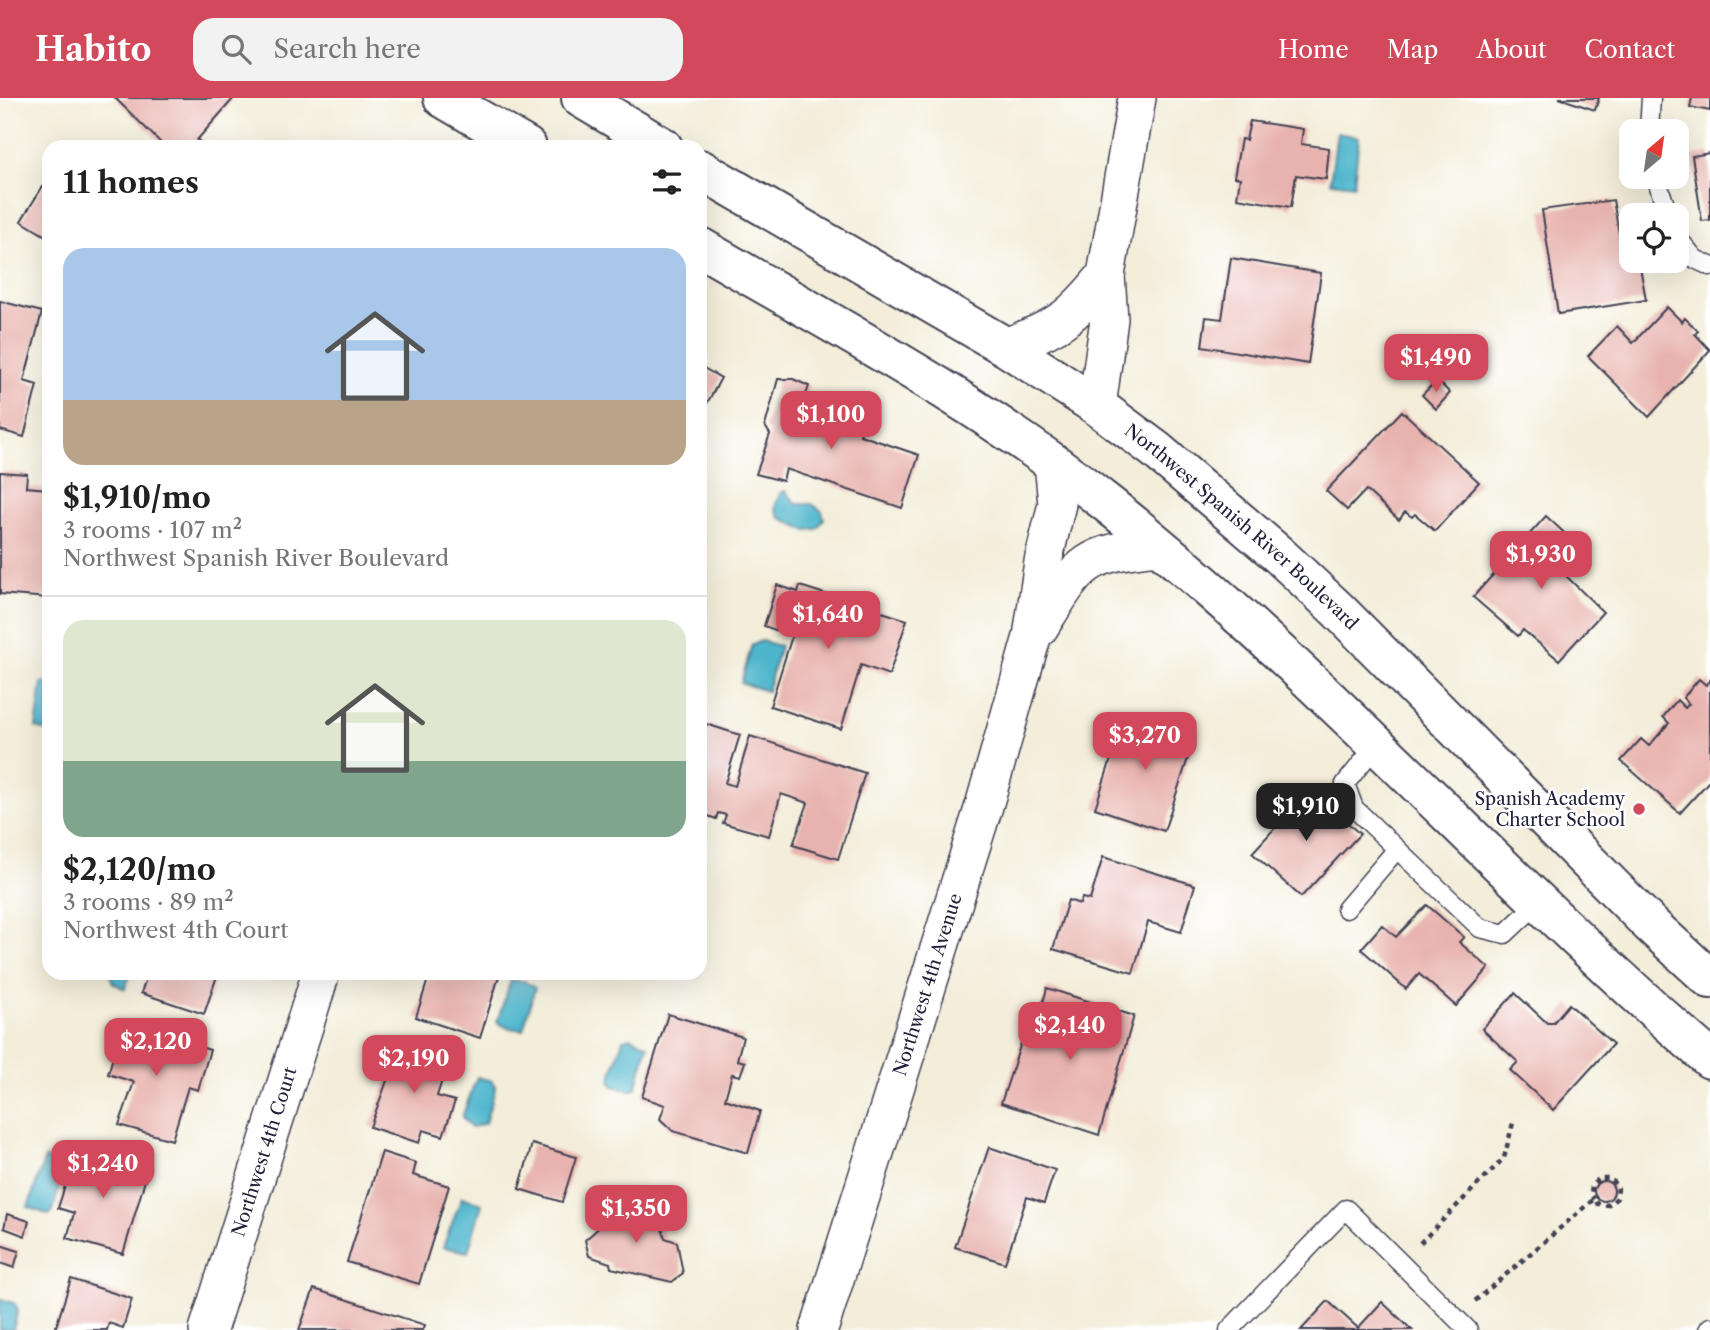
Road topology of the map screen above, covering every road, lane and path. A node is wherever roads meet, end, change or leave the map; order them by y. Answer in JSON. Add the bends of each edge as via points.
{"nodes":[{"id":1,"x":443,"y":98,"type":"edge"},
{"id":2,"x":581,"y":98,"type":"edge"},
{"id":3,"x":1138,"y":98,"type":"edge"},
{"id":4,"x":1651,"y":98,"type":"edge"},
{"id":5,"x":1650,"y":119,"type":"edge"},
{"id":6,"x":515,"y":140,"type":"edge"},
{"id":7,"x":651,"y":140,"type":"edge"},
{"id":8,"x":707,"y":173,"type":"edge"},
{"id":9,"x":707,"y":251,"type":"edge"},
{"id":10,"x":1689,"y":252,"type":"edge"},
{"id":11,"x":1710,"y":266,"type":"edge"},
{"id":12,"x":1107,"y":275,"type":"junction"},
{"id":13,"x":1006,"y":347,"type":"junction"},
{"id":14,"x":1097,"y":406,"type":"junction"},
{"id":15,"x":1054,"y":462,"type":"junction"},
{"id":16,"x":1159,"y":545,"type":"junction"},
{"id":17,"x":1032,"y":638,"type":"junction"},
{"id":18,"x":1377,"y":744,"type":"junction"},
{"id":19,"x":1397,"y":849,"type":"junction"},
{"id":20,"x":1541,"y":901,"type":"junction"},
{"id":21,"x":1346,"y":909,"type":"dead end"},
{"id":22,"x":1710,"y":979,"type":"edge"},
{"id":23,"x":319,"y":980,"type":"edge"},
{"id":24,"x":1710,"y":1059,"type":"edge"},
{"id":25,"x":1514,"y":1119,"type":"dead end"},
{"id":26,"x":1594,"y":1199,"type":"junction"},
{"id":27,"x":1400,"y":1263,"type":"junction"},
{"id":28,"x":1462,"y":1324,"type":"edge"},
{"id":29,"x":208,"y":1330,"type":"edge"},
{"id":30,"x":819,"y":1330,"type":"edge"},
{"id":31,"x":1229,"y":1330,"type":"edge"}],
"edges":[{"from":1,"to":6,"type":"main road"},
{"from":2,"to":7,"type":"main road"},
{"from":3,"to":12,"type":"street"},
{"from":4,"to":5,"type":"lane"},
{"from":8,"to":13,"type":"main road","name":"Northwest Spanish River Boulevard"},
{"from":9,"to":15,"type":"main road","via":[[935,385]]},
{"from":10,"to":11,"type":"lane"},
{"from":12,"to":13,"type":"street","via":[[1070,317]]},
{"from":12,"to":14,"type":"street","via":[[1109,319]]},
{"from":13,"to":14,"type":"main road","name":"Northwest Spanish River Boulevard"},
{"from":14,"to":22,"type":"main road","name":"Northwest Spanish River Boulevard","via":[[1214,498],[1338,608]]},
{"from":15,"to":16,"type":"main road"},
{"from":15,"to":17,"type":"street","name":"Northwest 4th Avenue","via":[[1057,504]]},
{"from":16,"to":17,"type":"street","name":"Northwest 4th Avenue","via":[[1097,556],[1083,566]]},
{"from":16,"to":18,"type":"main road"},
{"from":17,"to":30,"type":"street","name":"Northwest 4th Avenue","via":[[984,806]]},
{"from":18,"to":19,"type":"lane","via":[[1345,784],[1354,808]]},
{"from":18,"to":20,"type":"main road"},
{"from":19,"to":20,"type":"lane","via":[[1480,928],[1505,934]]},
{"from":19,"to":21,"type":"lane"},
{"from":20,"to":24,"type":"main road"},
{"from":23,"to":29,"type":"street","name":"Northwest 4th Court"},
{"from":25,"to":27,"type":"path","via":[[1504,1158]]},
{"from":26,"to":26,"type":"path","via":[[1609,1205],[1617,1198],[1618,1188],[1610,1178],[1600,1178],[1592,1185]]},
{"from":26,"to":28,"type":"path"},
{"from":27,"to":28,"type":"lane"},
{"from":27,"to":31,"type":"lane","via":[[1346,1209]]}]}
